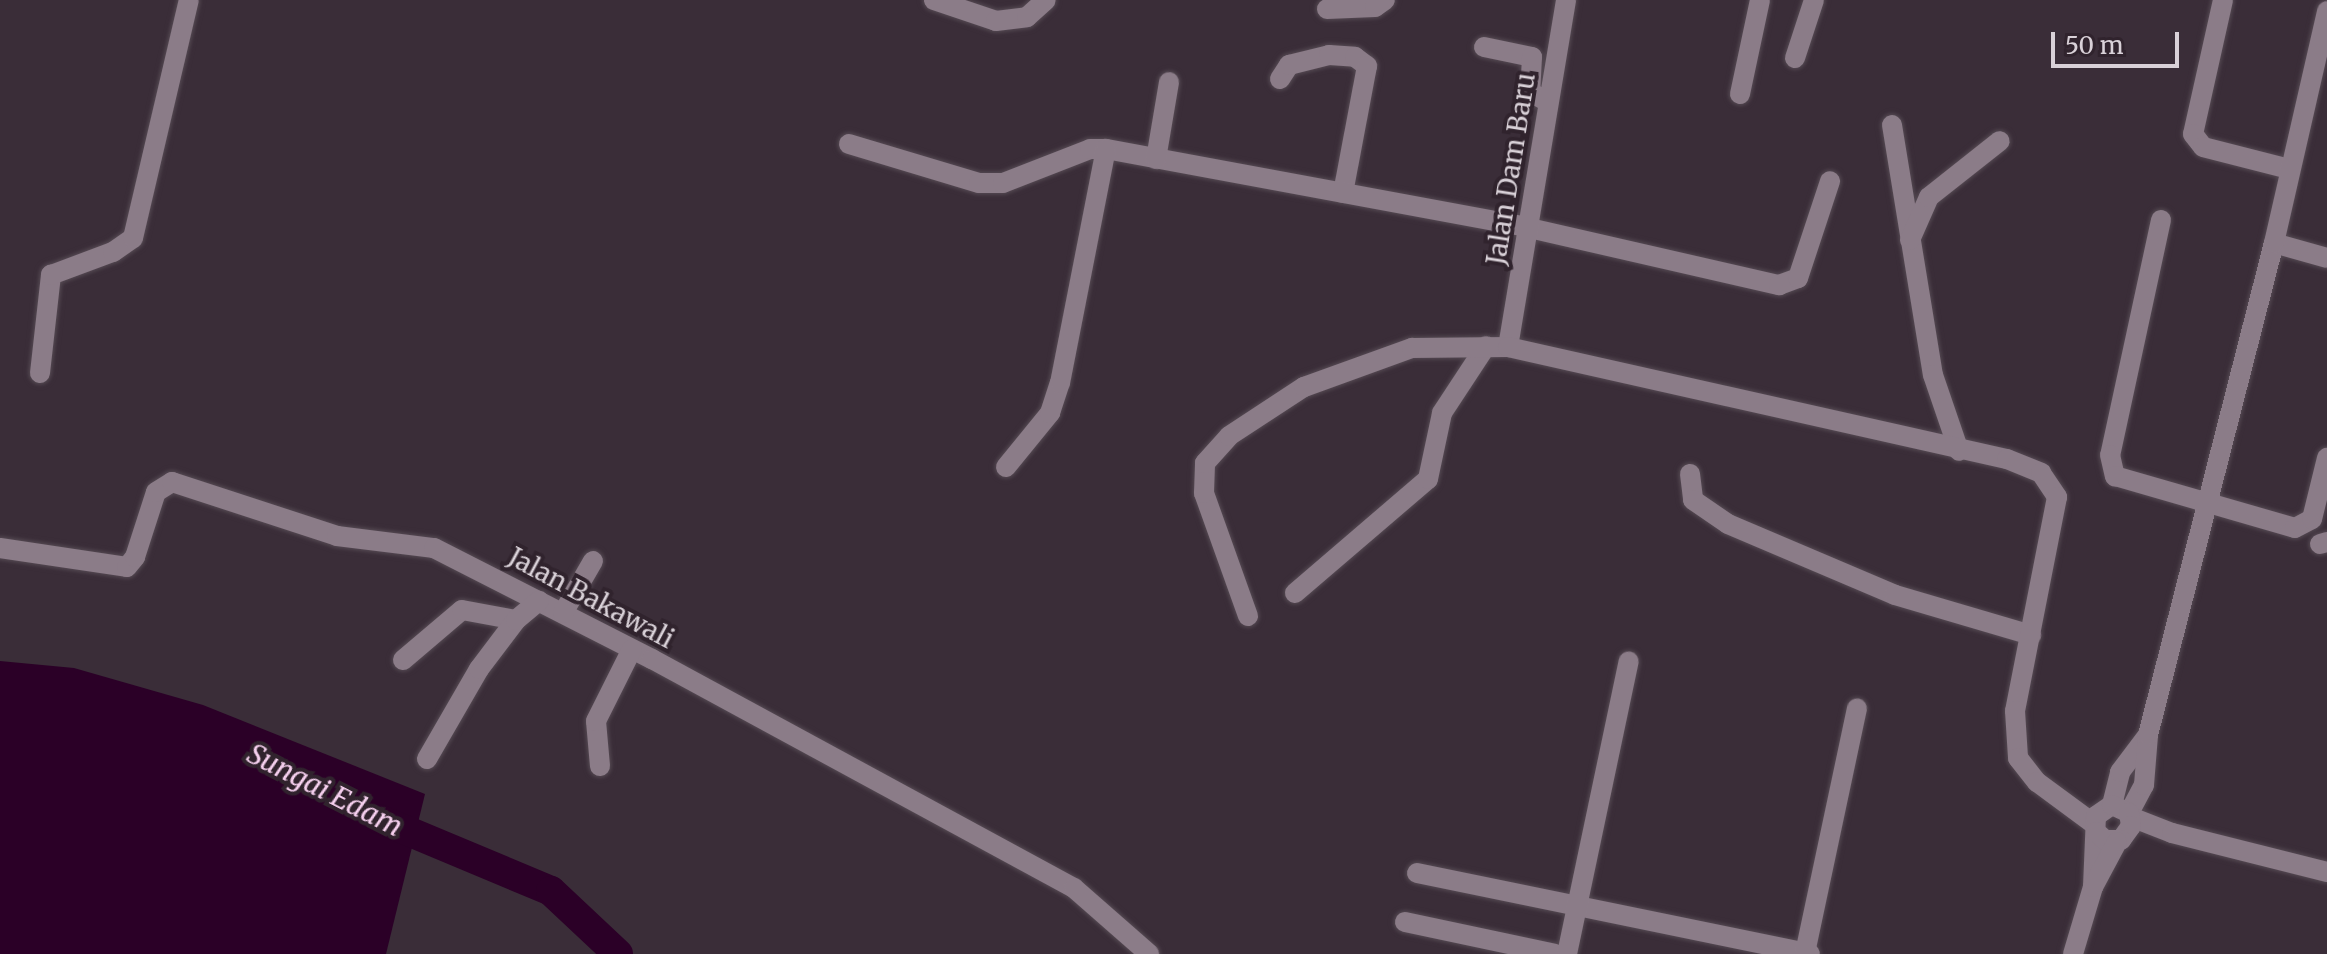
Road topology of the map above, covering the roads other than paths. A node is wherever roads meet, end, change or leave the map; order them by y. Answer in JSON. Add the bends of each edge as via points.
{"nodes":[{"id":1,"x":189,"y":0,"type":"edge"},
{"id":2,"x":934,"y":0,"type":"edge"},
{"id":3,"x":1046,"y":0,"type":"edge"},
{"id":4,"x":1385,"y":0,"type":"edge"},
{"id":5,"x":1566,"y":0,"type":"edge"},
{"id":6,"x":1760,"y":0,"type":"edge"},
{"id":7,"x":1814,"y":0,"type":"edge"},
{"id":8,"x":2223,"y":0,"type":"edge"},
{"id":9,"x":1327,"y":9,"type":"dead end"},
{"id":10,"x":2327,"y":11,"type":"edge"},
{"id":11,"x":1484,"y":47,"type":"dead end"},
{"id":12,"x":1795,"y":58,"type":"dead end"},
{"id":13,"x":1280,"y":79,"type":"dead end"},
{"id":14,"x":1169,"y":82,"type":"dead end"},
{"id":15,"x":1740,"y":94,"type":"dead end"},
{"id":16,"x":1548,"y":102,"type":"junction"},
{"id":17,"x":1892,"y":125,"type":"dead end"},
{"id":18,"x":2000,"y":141,"type":"dead end"},
{"id":19,"x":849,"y":144,"type":"dead end"},
{"id":20,"x":1106,"y":149,"type":"junction"},
{"id":21,"x":1156,"y":159,"type":"junction"},
{"id":22,"x":2289,"y":169,"type":"junction"},
{"id":23,"x":1830,"y":181,"type":"dead end"},
{"id":24,"x":1343,"y":193,"type":"junction"},
{"id":25,"x":2161,"y":220,"type":"dead end"},
{"id":26,"x":1525,"y":227,"type":"junction"},
{"id":27,"x":1909,"y":243,"type":"junction"},
{"id":28,"x":2274,"y":243,"type":"junction"},
{"id":29,"x":2327,"y":258,"type":"edge"},
{"id":30,"x":1486,"y":346,"type":"junction"},
{"id":31,"x":1508,"y":347,"type":"junction"},
{"id":32,"x":40,"y":373,"type":"dead end"},
{"id":33,"x":1959,"y":451,"type":"junction"},
{"id":34,"x":2327,"y":458,"type":"edge"},
{"id":35,"x":1006,"y":467,"type":"dead end"},
{"id":36,"x":1690,"y":474,"type":"dead end"},
{"id":37,"x":2205,"y":502,"type":"junction"},
{"id":38,"x":0,"y":548,"type":"edge"},
{"id":39,"x":593,"y":561,"type":"dead end"},
{"id":40,"x":1295,"y":593,"type":"dead end"},
{"id":41,"x":539,"y":601,"type":"junction"},
{"id":42,"x":563,"y":613,"type":"junction"},
{"id":43,"x":1248,"y":616,"type":"dead end"},
{"id":44,"x":516,"y":620,"type":"junction"},
{"id":45,"x":2031,"y":635,"type":"junction"},
{"id":46,"x":632,"y":649,"type":"junction"},
{"id":47,"x":403,"y":660,"type":"dead end"},
{"id":48,"x":1629,"y":661,"type":"dead end"},
{"id":49,"x":1857,"y":708,"type":"dead end"},
{"id":50,"x":427,"y":759,"type":"dead end"},
{"id":51,"x":600,"y":766,"type":"dead end"},
{"id":52,"x":2071,"y":802,"type":"junction"},
{"id":53,"x":2120,"y":810,"type":"junction"},
{"id":54,"x":2095,"y":828,"type":"junction"},
{"id":55,"x":2172,"y":833,"type":"junction"},
{"id":56,"x":2119,"y":841,"type":"junction"},
{"id":57,"x":2327,"y":872,"type":"edge"},
{"id":58,"x":1417,"y":873,"type":"dead end"},
{"id":59,"x":2093,"y":887,"type":"junction"},
{"id":60,"x":1578,"y":905,"type":"junction"},
{"id":61,"x":1405,"y":922,"type":"dead end"},
{"id":62,"x":1808,"y":953,"type":"edge"},
{"id":63,"x":1149,"y":954,"type":"edge"},
{"id":64,"x":1555,"y":954,"type":"edge"},
{"id":65,"x":1567,"y":954,"type":"edge"},
{"id":66,"x":2073,"y":954,"type":"edge"}],
"edges":[{"from":1,"to":32,"type":"street","via":[[133,238],[113,252],[51,275]]},
{"from":2,"to":3,"type":"street","via":[[996,21],[1027,17]]},
{"from":4,"to":9,"type":"street","via":[[1375,7]]},
{"from":5,"to":16,"type":"street","name":"Jalan Dam Baru"},
{"from":6,"to":15,"type":"street"},
{"from":7,"to":12,"type":"street"},
{"from":8,"to":22,"type":"street","via":[[2193,134],[2203,147]]},
{"from":10,"to":22,"type":"street"},
{"from":11,"to":16,"type":"street","via":[[1532,57],[1530,92]]},
{"from":13,"to":24,"type":"street","via":[[1289,65],[1329,55],[1355,57],[1367,66]]},
{"from":14,"to":21,"type":"street"},
{"from":16,"to":26,"type":"street","name":"Jalan Dam Baru"},
{"from":17,"to":27,"type":"street"},
{"from":18,"to":27,"type":"street","via":[[1929,197]]},
{"from":19,"to":20,"type":"street","via":[[979,183],[1003,183],[1090,149]]},
{"from":20,"to":21,"type":"street"},
{"from":20,"to":35,"type":"street","via":[[1060,383],[1050,413]]},
{"from":21,"to":24,"type":"street"},
{"from":22,"to":28,"type":"street"},
{"from":23,"to":26,"type":"street","via":[[1798,278],[1790,284]]},
{"from":24,"to":26,"type":"street"},
{"from":25,"to":37,"type":"street","via":[[2111,466],[2115,476]]},
{"from":26,"to":31,"type":"street","name":"Jalan Dam Baru"},
{"from":27,"to":33,"type":"street","via":[[1933,375]]},
{"from":28,"to":29,"type":"street"},
{"from":28,"to":37,"type":"street"},
{"from":30,"to":31,"type":"street"},
{"from":30,"to":40,"type":"street","via":[[1442,413],[1428,479]]},
{"from":30,"to":43,"type":"street","via":[[1412,348],[1345,369],[1304,387],[1216,447],[1205,463],[1204,493]]},
{"from":31,"to":33,"type":"street"},
{"from":33,"to":45,"type":"street","via":[[2007,459],[2041,473],[2057,497]]},
{"from":34,"to":37,"type":"street","via":[[2312,519],[2303,526]]},
{"from":36,"to":45,"type":"street","via":[[1693,500],[1728,524],[1895,595]]},
{"from":37,"to":53,"type":"street","via":[[2148,735],[2120,772]]},
{"from":38,"to":41,"type":"street","name":"Jalan Bakawali","via":[[127,567],[156,492],[172,482],[337,536],[434,548]]},
{"from":39,"to":42,"type":"street"},
{"from":41,"to":42,"type":"street","name":"Jalan Bakawali"},
{"from":41,"to":44,"type":"street"},
{"from":42,"to":46,"type":"street","name":"Jalan Bakawali"},
{"from":44,"to":47,"type":"street","via":[[462,610]]},
{"from":44,"to":50,"type":"street","via":[[479,669]]},
{"from":45,"to":52,"type":"street","via":[[2015,711],[2018,758],[2048,791]]},
{"from":46,"to":51,"type":"street","via":[[596,721]]},
{"from":46,"to":63,"type":"street","name":"Jalan Bakawali","via":[[1074,888]]},
{"from":48,"to":60,"type":"street"},
{"from":49,"to":62,"type":"street"},
{"from":52,"to":53,"type":"street"},
{"from":52,"to":54,"type":"street"},
{"from":53,"to":54,"type":"street"},
{"from":53,"to":55,"type":"street"},
{"from":53,"to":56,"type":"street","via":[[2128,834]]},
{"from":54,"to":56,"type":"street"},
{"from":54,"to":59,"type":"street"},
{"from":55,"to":56,"type":"street"},
{"from":55,"to":57,"type":"street"},
{"from":56,"to":59,"type":"street"},
{"from":58,"to":60,"type":"street"},
{"from":59,"to":66,"type":"street"},
{"from":60,"to":62,"type":"street"},
{"from":60,"to":65,"type":"street"},
{"from":61,"to":64,"type":"street"}]}
